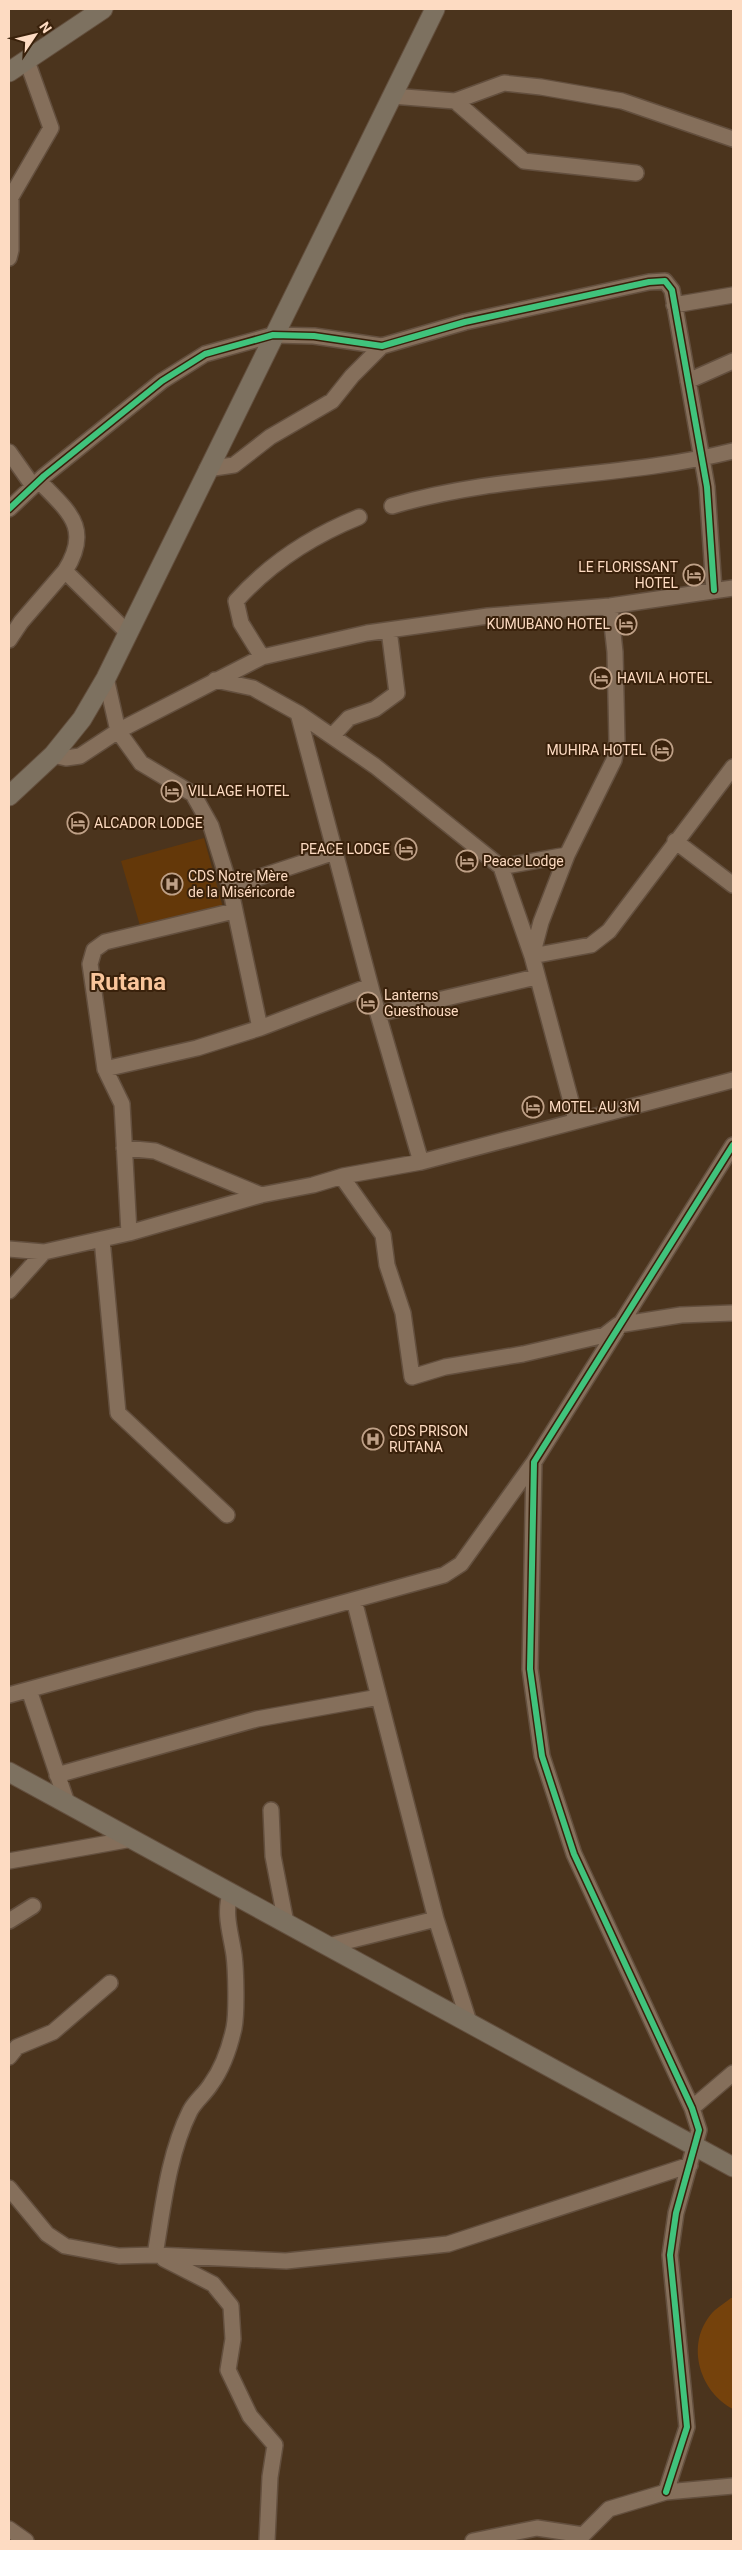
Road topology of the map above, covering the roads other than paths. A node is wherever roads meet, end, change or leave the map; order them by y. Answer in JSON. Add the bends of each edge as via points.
{"nodes":[{"id":1,"x":103,"y":9,"type":"edge"},
{"id":2,"x":435,"y":9,"type":"edge"},
{"id":3,"x":27,"y":61,"type":"junction"},
{"id":4,"x":9,"y":72,"type":"edge"},
{"id":5,"x":392,"y":96,"type":"junction"},
{"id":6,"x":456,"y":101,"type":"junction"},
{"id":7,"x":733,"y":139,"type":"edge"},
{"id":8,"x":636,"y":173,"type":"dead end"},
{"id":9,"x":9,"y":258,"type":"edge"},
{"id":10,"x":733,"y":295,"type":"edge"},
{"id":11,"x":674,"y":305,"type":"junction"},
{"id":12,"x":273,"y":335,"type":"junction"},
{"id":13,"x":382,"y":346,"type":"junction"},
{"id":14,"x":733,"y":361,"type":"edge"},
{"id":15,"x":688,"y":381,"type":"junction"},
{"id":16,"x":733,"y":451,"type":"edge"},
{"id":17,"x":9,"y":452,"type":"edge"},
{"id":18,"x":702,"y":459,"type":"junction"},
{"id":19,"x":208,"y":469,"type":"junction"},
{"id":20,"x":36,"y":484,"type":"junction"},
{"id":21,"x":392,"y":506,"type":"dead end"},
{"id":22,"x":9,"y":510,"type":"edge"},
{"id":23,"x":359,"y":517,"type":"dead end"},
{"id":24,"x":65,"y":571,"type":"junction"},
{"id":25,"x":733,"y":588,"type":"edge"},
{"id":26,"x":714,"y":590,"type":"junction"},
{"id":27,"x":610,"y":606,"type":"junction"},
{"id":28,"x":389,"y":630,"type":"junction"},
{"id":29,"x":128,"y":633,"type":"junction"},
{"id":30,"x":9,"y":640,"type":"edge"},
{"id":31,"x":262,"y":657,"type":"junction"},
{"id":32,"x":106,"y":678,"type":"junction"},
{"id":33,"x":215,"y":680,"type":"junction"},
{"id":34,"x":298,"y":713,"type":"junction"},
{"id":35,"x":118,"y":731,"type":"junction"},
{"id":36,"x":332,"y":736,"type":"junction"},
{"id":37,"x":53,"y":755,"type":"junction"},
{"id":38,"x":733,"y":767,"type":"edge"},
{"id":39,"x":9,"y":796,"type":"edge"},
{"id":40,"x":675,"y":841,"type":"junction"},
{"id":41,"x":335,"y":852,"type":"junction"},
{"id":42,"x":567,"y":854,"type":"junction"},
{"id":43,"x":501,"y":867,"type":"junction"},
{"id":44,"x":733,"y":885,"type":"edge"},
{"id":45,"x":230,"y":887,"type":"junction"},
{"id":46,"x":234,"y":910,"type":"junction"},
{"id":47,"x":532,"y":956,"type":"junction"},
{"id":48,"x":536,"y":977,"type":"junction"},
{"id":49,"x":370,"y":986,"type":"junction"},
{"id":50,"x":378,"y":1014,"type":"junction"},
{"id":51,"x":260,"y":1028,"type":"junction"},
{"id":52,"x":105,"y":1069,"type":"junction"},
{"id":53,"x":733,"y":1080,"type":"edge"},
{"id":54,"x":576,"y":1120,"type":"junction"},
{"id":55,"x":733,"y":1145,"type":"edge"},
{"id":56,"x":124,"y":1148,"type":"junction"},
{"id":57,"x":421,"y":1162,"type":"junction"},
{"id":58,"x":342,"y":1176,"type":"junction"},
{"id":59,"x":261,"y":1195,"type":"junction"},
{"id":60,"x":129,"y":1233,"type":"junction"},
{"id":61,"x":102,"y":1239,"type":"junction"},
{"id":62,"x":9,"y":1249,"type":"edge"},
{"id":63,"x":44,"y":1252,"type":"junction"},
{"id":64,"x":9,"y":1291,"type":"edge"},
{"id":65,"x":733,"y":1313,"type":"edge"},
{"id":66,"x":618,"y":1324,"type":"junction"},
{"id":67,"x":534,"y":1462,"type":"junction"},
{"id":68,"x":227,"y":1515,"type":"dead end"},
{"id":69,"x":354,"y":1600,"type":"junction"},
{"id":70,"x":29,"y":1690,"type":"junction"},
{"id":71,"x":9,"y":1695,"type":"edge"},
{"id":72,"x":379,"y":1697,"type":"junction"},
{"id":73,"x":9,"y":1772,"type":"edge"},
{"id":74,"x":57,"y":1775,"type":"junction"},
{"id":75,"x":67,"y":1803,"type":"junction"},
{"id":76,"x":272,"y":1810,"type":"dead end"},
{"id":77,"x":132,"y":1839,"type":"junction"},
{"id":78,"x":9,"y":1861,"type":"edge"},
{"id":79,"x":231,"y":1892,"type":"junction"},
{"id":80,"x":33,"y":1906,"type":"dead end"},
{"id":81,"x":436,"y":1919,"type":"junction"},
{"id":82,"x":9,"y":1921,"type":"edge"},
{"id":83,"x":286,"y":1923,"type":"junction"},
{"id":84,"x":328,"y":1946,"type":"junction"},
{"id":85,"x":110,"y":1983,"type":"dead end"},
{"id":86,"x":469,"y":2022,"type":"junction"},
{"id":87,"x":9,"y":2057,"type":"edge"},
{"id":88,"x":733,"y":2073,"type":"edge"},
{"id":89,"x":692,"y":2108,"type":"junction"},
{"id":90,"x":695,"y":2146,"type":"junction"},
{"id":91,"x":690,"y":2165,"type":"junction"},
{"id":92,"x":733,"y":2167,"type":"edge"},
{"id":93,"x":9,"y":2188,"type":"edge"},
{"id":94,"x":157,"y":2256,"type":"junction"},
{"id":95,"x":733,"y":2486,"type":"edge"},
{"id":96,"x":666,"y":2492,"type":"junction"},
{"id":97,"x":9,"y":2529,"type":"edge"},
{"id":98,"x":26,"y":2541,"type":"edge"},
{"id":99,"x":267,"y":2541,"type":"edge"},
{"id":100,"x":473,"y":2541,"type":"edge"}],
"edges":[{"from":1,"to":3,"type":"main road"},
{"from":2,"to":5,"type":"main road"},
{"from":3,"to":4,"type":"main road"},
{"from":3,"to":9,"type":"street","via":[[50,128],[11,197]]},
{"from":5,"to":6,"type":"street"},
{"from":5,"to":12,"type":"main road"},
{"from":6,"to":7,"type":"street","via":[[504,83],[542,87],[622,101]]},
{"from":6,"to":8,"type":"street","via":[[524,161]]},
{"from":10,"to":11,"type":"street"},
{"from":11,"to":13,"type":"street","via":[[672,290],[665,281],[649,282],[465,322]]},
{"from":11,"to":15,"type":"street"},
{"from":12,"to":13,"type":"street","via":[[314,336]]},
{"from":12,"to":19,"type":"main road"},
{"from":12,"to":20,"type":"street","via":[[205,354],[162,381]]},
{"from":13,"to":19,"type":"street","via":[[332,401],[270,437],[234,465]]},
{"from":14,"to":15,"type":"street"},
{"from":15,"to":18,"type":"street"},
{"from":16,"to":18,"type":"street"},
{"from":17,"to":20,"type":"street"},
{"from":18,"to":21,"type":"street","via":[[533,480],[424,497]]},
{"from":18,"to":26,"type":"street"},
{"from":19,"to":29,"type":"main road"},
{"from":20,"to":22,"type":"street"},
{"from":20,"to":24,"type":"street","via":[[64,508],[74,524],[78,538],[76,553]]},
{"from":23,"to":31,"type":"street","via":[[307,542],[257,577],[236,601],[241,623]]},
{"from":24,"to":29,"type":"street"},
{"from":24,"to":30,"type":"street"},
{"from":25,"to":26,"type":"street"},
{"from":26,"to":27,"type":"street"},
{"from":27,"to":28,"type":"street","via":[[488,616]]},
{"from":27,"to":42,"type":"street","via":[[615,652],[617,742],[614,760]]},
{"from":28,"to":31,"type":"street"},
{"from":28,"to":36,"type":"street","via":[[397,693],[375,709],[349,718]]},
{"from":29,"to":32,"type":"main road"},
{"from":31,"to":33,"type":"street"},
{"from":32,"to":35,"type":"street"},
{"from":32,"to":37,"type":"main road","via":[[82,719]]},
{"from":33,"to":34,"type":"street","via":[[253,688]]},
{"from":33,"to":35,"type":"street"},
{"from":34,"to":36,"type":"street"},
{"from":34,"to":41,"type":"street"},
{"from":35,"to":37,"type":"street","via":[[80,756],[66,758]]},
{"from":35,"to":45,"type":"street","via":[[141,763],[193,794],[211,826]]},
{"from":36,"to":43,"type":"street","via":[[375,766]]},
{"from":37,"to":39,"type":"main road"},
{"from":38,"to":40,"type":"street"},
{"from":40,"to":44,"type":"street"},
{"from":40,"to":47,"type":"street","via":[[609,931],[592,944]]},
{"from":41,"to":45,"type":"street"},
{"from":41,"to":49,"type":"street"},
{"from":42,"to":43,"type":"street"},
{"from":42,"to":47,"type":"street","via":[[541,922]]},
{"from":43,"to":47,"type":"street"},
{"from":45,"to":46,"type":"street"},
{"from":46,"to":51,"type":"street"},
{"from":46,"to":52,"type":"street","via":[[105,942],[94,950],[90,964]]},
{"from":47,"to":48,"type":"street"},
{"from":48,"to":50,"type":"street"},
{"from":48,"to":54,"type":"street"},
{"from":49,"to":50,"type":"street"},
{"from":49,"to":51,"type":"street"},
{"from":50,"to":57,"type":"street"},
{"from":51,"to":52,"type":"street","via":[[198,1048]]},
{"from":52,"to":56,"type":"street","via":[[122,1104]]},
{"from":53,"to":54,"type":"street"},
{"from":54,"to":57,"type":"street"},
{"from":55,"to":66,"type":"street"},
{"from":56,"to":59,"type":"street","via":[[155,1150]]},
{"from":56,"to":60,"type":"street"},
{"from":57,"to":58,"type":"street"},
{"from":58,"to":59,"type":"street"},
{"from":58,"to":66,"type":"street","via":[[383,1235],[387,1265],[403,1313],[412,1377],[605,1335]]},
{"from":59,"to":60,"type":"street"},
{"from":60,"to":61,"type":"street"},
{"from":61,"to":63,"type":"street"},
{"from":61,"to":68,"type":"street","via":[[118,1413]]},
{"from":62,"to":63,"type":"street"},
{"from":63,"to":64,"type":"street"},
{"from":65,"to":66,"type":"street","via":[[681,1315]]},
{"from":66,"to":67,"type":"street"},
{"from":67,"to":69,"type":"street","via":[[461,1564],[444,1575]]},
{"from":67,"to":89,"type":"street","via":[[530,1669],[542,1756],[574,1854]]},
{"from":69,"to":70,"type":"street"},
{"from":69,"to":72,"type":"street"},
{"from":70,"to":71,"type":"street"},
{"from":70,"to":74,"type":"street"},
{"from":72,"to":74,"type":"street","via":[[257,1719]]},
{"from":72,"to":81,"type":"street"},
{"from":73,"to":75,"type":"main road"},
{"from":74,"to":75,"type":"street"},
{"from":75,"to":77,"type":"main road"},
{"from":76,"to":83,"type":"street","via":[[273,1856]]},
{"from":77,"to":78,"type":"street"},
{"from":77,"to":79,"type":"main road"},
{"from":79,"to":83,"type":"main road"},
{"from":79,"to":94,"type":"street","via":[[227,1902],[234,1958],[234,2027],[224,2059],[212,2084],[190,2110],[176,2148],[165,2196]]},
{"from":80,"to":82,"type":"street"},
{"from":81,"to":84,"type":"street"},
{"from":81,"to":86,"type":"street"},
{"from":83,"to":84,"type":"main road"},
{"from":84,"to":86,"type":"main road"},
{"from":85,"to":87,"type":"street","via":[[53,2032],[17,2047]]},
{"from":86,"to":90,"type":"main road"},
{"from":88,"to":89,"type":"street"},
{"from":89,"to":90,"type":"street","via":[[699,2130]]},
{"from":90,"to":91,"type":"street"},
{"from":90,"to":92,"type":"main road"},
{"from":91,"to":94,"type":"street","via":[[448,2244],[286,2261]]},
{"from":91,"to":96,"type":"street","via":[[676,2213],[670,2255],[687,2427]]},
{"from":93,"to":94,"type":"street","via":[[47,2234],[65,2246],[119,2256]]},
{"from":94,"to":99,"type":"street","via":[[213,2284],[231,2306],[233,2339],[228,2370],[250,2416],[275,2446]]},
{"from":95,"to":96,"type":"street"},
{"from":96,"to":100,"type":"street","via":[[610,2509],[583,2535],[537,2528]]},
{"from":97,"to":98,"type":"street"}]}
